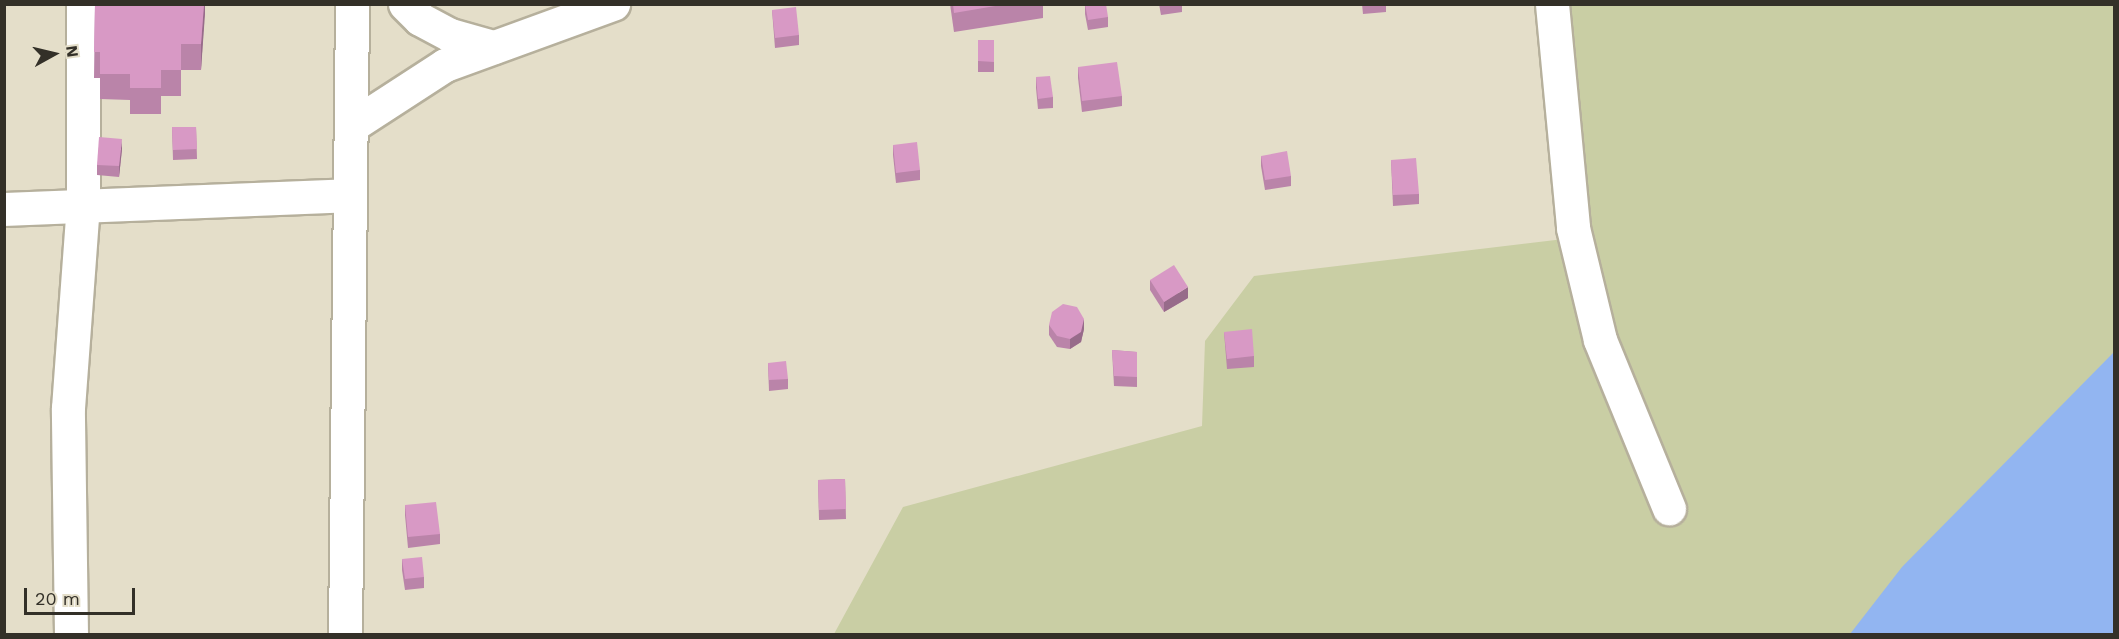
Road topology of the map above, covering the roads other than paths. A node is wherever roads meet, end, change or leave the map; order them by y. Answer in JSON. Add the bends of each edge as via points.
{"nodes":[{"id":1,"x":83,"y":4,"type":"edge"},
{"id":2,"x":352,"y":4,"type":"edge"},
{"id":3,"x":405,"y":4,"type":"edge"},
{"id":4,"x":613,"y":4,"type":"edge"},
{"id":5,"x":1552,"y":4,"type":"edge"},
{"id":6,"x":493,"y":47,"type":"junction"},
{"id":7,"x":351,"y":126,"type":"junction"},
{"id":8,"x":350,"y":195,"type":"junction"},
{"id":9,"x":83,"y":206,"type":"junction"},
{"id":10,"x":4,"y":209,"type":"edge"},
{"id":11,"x":1669,"y":508,"type":"dead end"},
{"id":12,"x":71,"y":634,"type":"edge"},
{"id":13,"x":345,"y":634,"type":"edge"}],
"edges":[{"from":1,"to":9,"type":"street"},
{"from":2,"to":7,"type":"street"},
{"from":3,"to":6,"type":"street","via":[[420,19],[450,35]]},
{"from":4,"to":6,"type":"street"},
{"from":5,"to":11,"type":"street","via":[[1573,228],[1600,340]]},
{"from":6,"to":7,"type":"street","via":[[445,65]]},
{"from":7,"to":8,"type":"street"},
{"from":8,"to":9,"type":"street"},
{"from":8,"to":13,"type":"street"},
{"from":9,"to":10,"type":"street"},
{"from":9,"to":12,"type":"street","via":[[68,408]]}]}
